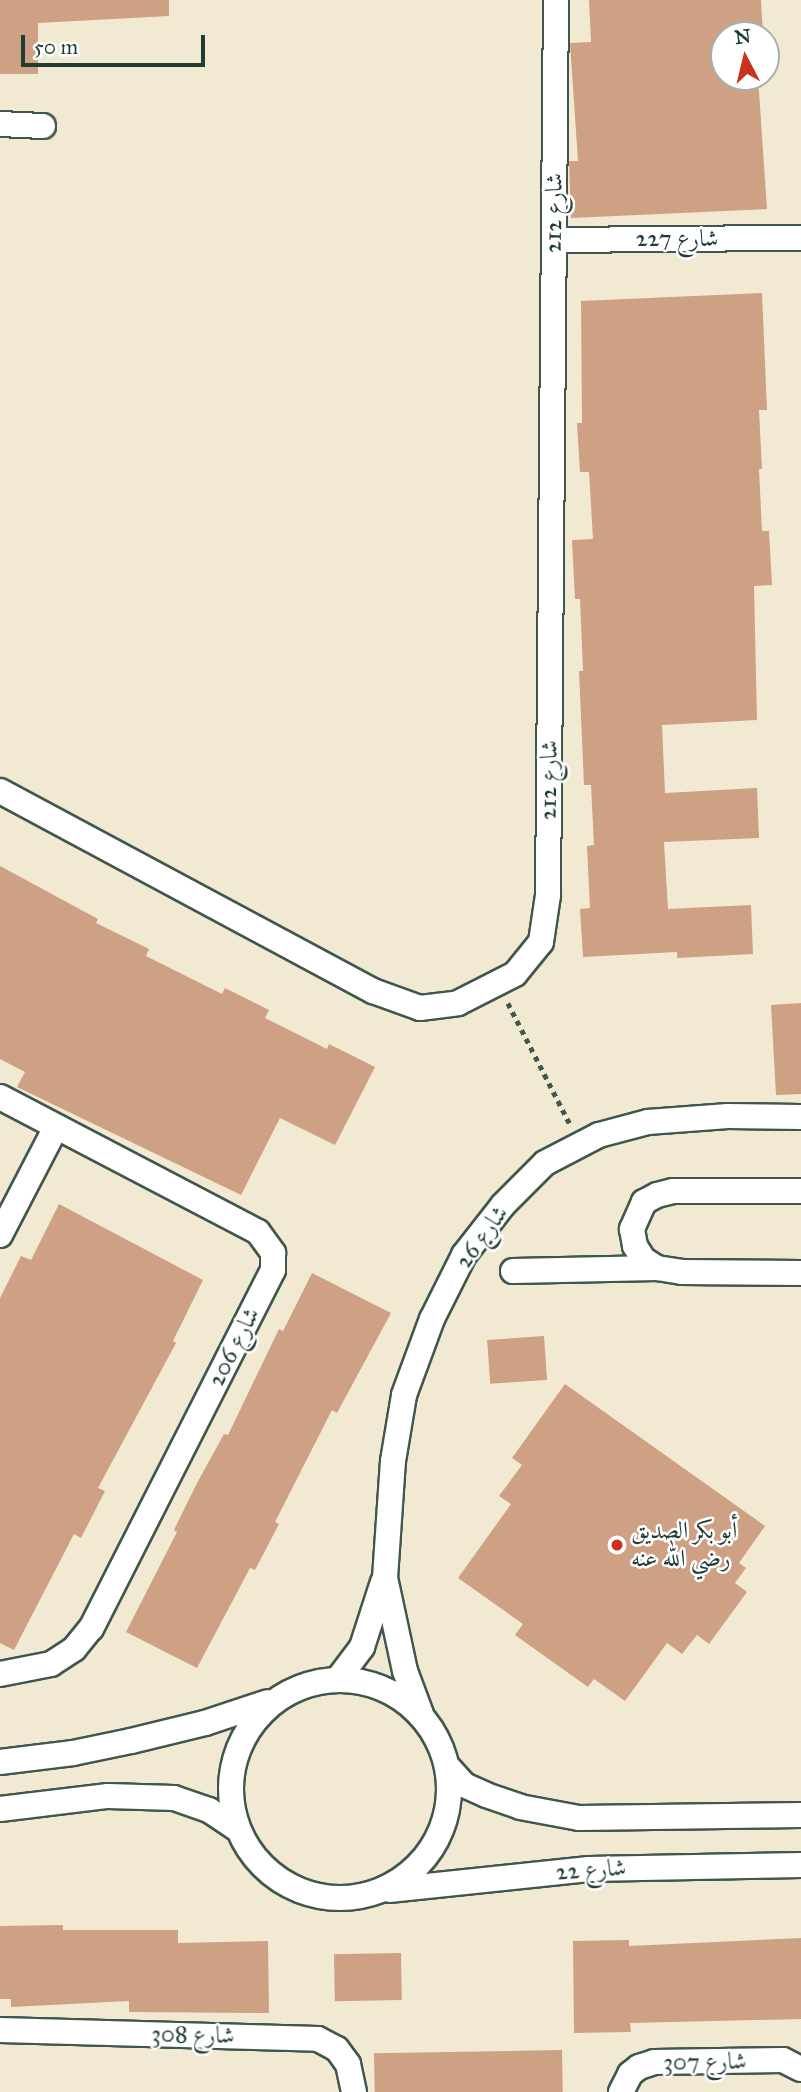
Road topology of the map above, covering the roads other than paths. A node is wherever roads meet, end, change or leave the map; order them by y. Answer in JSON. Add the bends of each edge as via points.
{"nodes":[{"id":1,"x":556,"y":0,"type":"edge"},
{"id":2,"x":0,"y":124,"type":"edge"},
{"id":3,"x":43,"y":126,"type":"dead end"},
{"id":4,"x":801,"y":238,"type":"edge"},
{"id":5,"x":554,"y":240,"type":"junction"},
{"id":6,"x":0,"y":791,"type":"edge"},
{"id":7,"x":0,"y":1097,"type":"edge"},
{"id":8,"x":801,"y":1117,"type":"edge"},
{"id":9,"x":56,"y":1128,"type":"junction"},
{"id":10,"x":801,"y":1191,"type":"edge"},
{"id":11,"x":0,"y":1234,"type":"edge"},
{"id":12,"x":657,"y":1268,"type":"junction"},
{"id":13,"x":513,"y":1271,"type":"dead end"},
{"id":14,"x":801,"y":1272,"type":"edge"},
{"id":15,"x":384,"y":1578,"type":"junction"},
{"id":16,"x":0,"y":1674,"type":"edge"},
{"id":17,"x":338,"y":1679,"type":"junction"},
{"id":18,"x":276,"y":1700,"type":"junction"},
{"id":19,"x":421,"y":1714,"type":"junction"},
{"id":20,"x":0,"y":1762,"type":"edge"},
{"id":21,"x":448,"y":1767,"type":"junction"},
{"id":22,"x":0,"y":1809,"type":"edge"},
{"id":23,"x":801,"y":1815,"type":"edge"},
{"id":24,"x":236,"y":1828,"type":"junction"},
{"id":25,"x":801,"y":1865,"type":"edge"},
{"id":26,"x":382,"y":1891,"type":"junction"},
{"id":27,"x":0,"y":2030,"type":"edge"},
{"id":28,"x":801,"y":2069,"type":"edge"},
{"id":29,"x":354,"y":2092,"type":"edge"},
{"id":30,"x":621,"y":2092,"type":"edge"}],
"edges":[{"from":1,"to":5,"type":"street","name":"شارع 212"},
{"from":2,"to":3,"type":"street"},
{"from":4,"to":5,"type":"street","name":"شارع 227"},
{"from":5,"to":6,"type":"street","name":"شارع 212","via":[[548,895],[541,942],[515,974],[458,1003],[420,1008],[373,990]]},
{"from":7,"to":9,"type":"street","name":"شارع 206"},
{"from":8,"to":15,"type":"street","name":"شارع 26","via":[[648,1122],[599,1135],[545,1163],[503,1205],[464,1255],[432,1319],[404,1395],[393,1461]]},
{"from":9,"to":11,"type":"street"},
{"from":9,"to":16,"type":"street","name":"شارع 206","via":[[258,1232],[274,1253],[273,1270],[91,1628],[74,1649],[51,1664]]},
{"from":10,"to":12,"type":"street","via":[[673,1191],[657,1195],[644,1202],[632,1229],[643,1259]]},
{"from":12,"to":13,"type":"street"},
{"from":12,"to":14,"type":"street"},
{"from":15,"to":17,"type":"street","name":"شارع 26","via":[[362,1647]]},
{"from":15,"to":19,"type":"street","name":"شارع 26","via":[[405,1671]]},
{"from":17,"to":18,"type":"street","via":[[305,1685]]},
{"from":17,"to":19,"type":"street","via":[[383,1688]]},
{"from":18,"to":20,"type":"street","via":[[131,1741]]},
{"from":18,"to":24,"type":"street","via":[[250,1725],[234,1757],[229,1793]]},
{"from":19,"to":21,"type":"street","via":[[438,1738]]},
{"from":21,"to":23,"type":"street","via":[[464,1785],[486,1795],[579,1818]]},
{"from":21,"to":26,"type":"street","via":[[449,1805],[437,1841],[414,1871]]},
{"from":22,"to":24,"type":"street","via":[[108,1796],[174,1798],[209,1810]]},
{"from":24,"to":26,"type":"street","via":[[254,1859],[280,1882],[312,1896],[347,1899]]},
{"from":25,"to":26,"type":"street","name":"شارع 22","via":[[589,1869]]},
{"from":27,"to":29,"type":"street","name":"شارع 308","via":[[318,2039],[337,2049],[348,2064]]},
{"from":28,"to":30,"type":"street","name":"شارع 307","via":[[783,2060],[654,2062],[630,2074]]}]}
